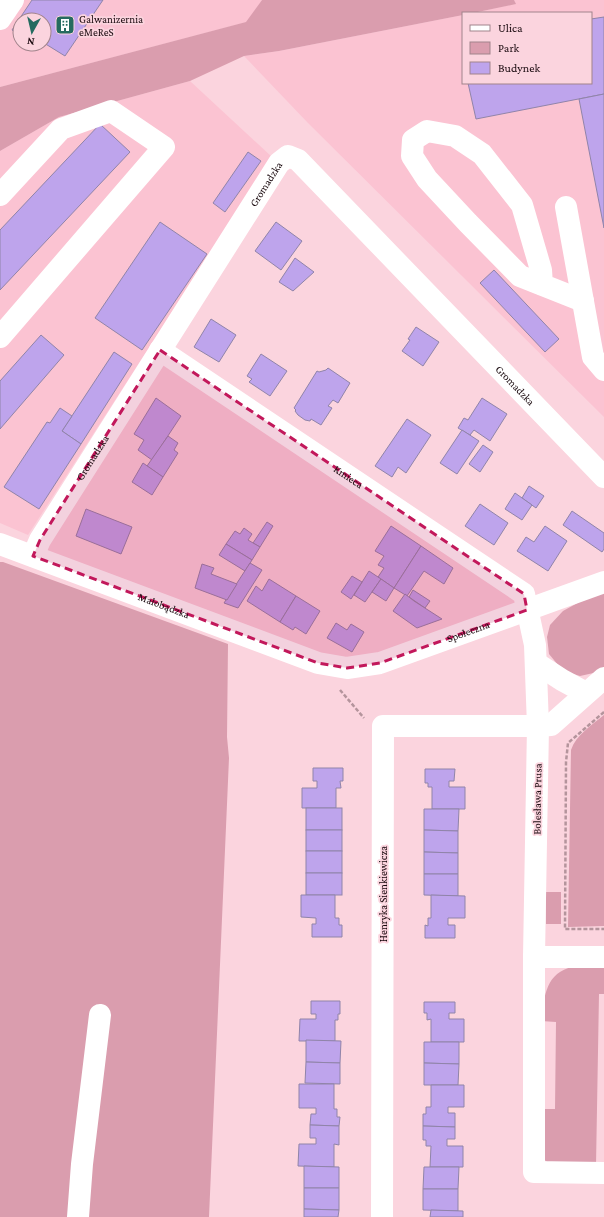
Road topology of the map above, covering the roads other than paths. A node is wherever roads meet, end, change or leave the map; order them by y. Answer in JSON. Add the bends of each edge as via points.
{"nodes":[{"id":1,"x":13,"y":0,"type":"edge"},
{"id":2,"x":0,"y":18,"type":"edge"},
{"id":3,"x":0,"y":194,"type":"edge"},
{"id":4,"x":566,"y":207,"type":"dead end"},
{"id":5,"x":542,"y":285,"type":"junction"},
{"id":6,"x":583,"y":301,"type":"junction"},
{"id":7,"x":0,"y":336,"type":"edge"},
{"id":8,"x":160,"y":350,"type":"junction"},
{"id":9,"x":604,"y":370,"type":"edge"},
{"id":10,"x":604,"y":477,"type":"edge"},
{"id":11,"x":0,"y":544,"type":"edge"},
{"id":12,"x":34,"y":556,"type":"junction"},
{"id":13,"x":604,"y":582,"type":"edge"},
{"id":14,"x":528,"y":610,"type":"junction"},
{"id":15,"x":536,"y":663,"type":"junction"},
{"id":16,"x":329,"y":665,"type":"joint"},
{"id":17,"x":604,"y":678,"type":"edge"},
{"id":18,"x":586,"y":693,"type":"junction"},
{"id":19,"x":538,"y":726,"type":"junction"},
{"id":20,"x":534,"y":957,"type":"junction"},
{"id":21,"x":604,"y":957,"type":"edge"},
{"id":22,"x":100,"y":1015,"type":"dead end"},
{"id":23,"x":604,"y":1173,"type":"edge"},
{"id":24,"x":78,"y":1217,"type":"edge"},
{"id":25,"x":382,"y":1217,"type":"edge"}],
"edges":[{"from":1,"to":2,"type":"street"},
{"from":3,"to":7,"type":"street","via":[[61,129],[111,111],[164,147]]},
{"from":4,"to":6,"type":"street"},
{"from":5,"to":5,"type":"street","via":[[520,276],[427,179],[412,156],[414,140],[427,131],[455,136],[482,154],[522,205],[541,270]]},
{"from":5,"to":6,"type":"street"},
{"from":6,"to":9,"type":"street","via":[[593,357]]},
{"from":8,"to":10,"type":"street","name":"Gromadzka","via":[[278,163],[288,156],[298,160]]},
{"from":8,"to":12,"type":"street","name":"Gromadzka","via":[[40,540]]},
{"from":8,"to":14,"type":"street","name":"Kmieca","via":[[524,594]]},
{"from":11,"to":12,"type":"street","name":"Małobądzka"},
{"from":12,"to":16,"type":"street","name":"Małobądzka"},
{"from":13,"to":14,"type":"street","name":"Społeczna"},
{"from":14,"to":15,"type":"street","name":"Kmieca","via":[[536,645]]},
{"from":14,"to":16,"type":"street","name":"Społeczna","via":[[380,663],[347,668]]},
{"from":15,"to":18,"type":"street"},
{"from":15,"to":19,"type":"street","name":"Bolesława Prusa"},
{"from":17,"to":18,"type":"street"},
{"from":18,"to":19,"type":"street","via":[[551,725]]},
{"from":19,"to":20,"type":"street","name":"Bolesława Prusa"},
{"from":19,"to":25,"type":"street","name":"Henryka Sienkiewicza","via":[[383,726]]},
{"from":20,"to":21,"type":"street"},
{"from":20,"to":23,"type":"street","name":"Bolesława Prusa","via":[[534,1172]]},
{"from":22,"to":24,"type":"street"}]}
